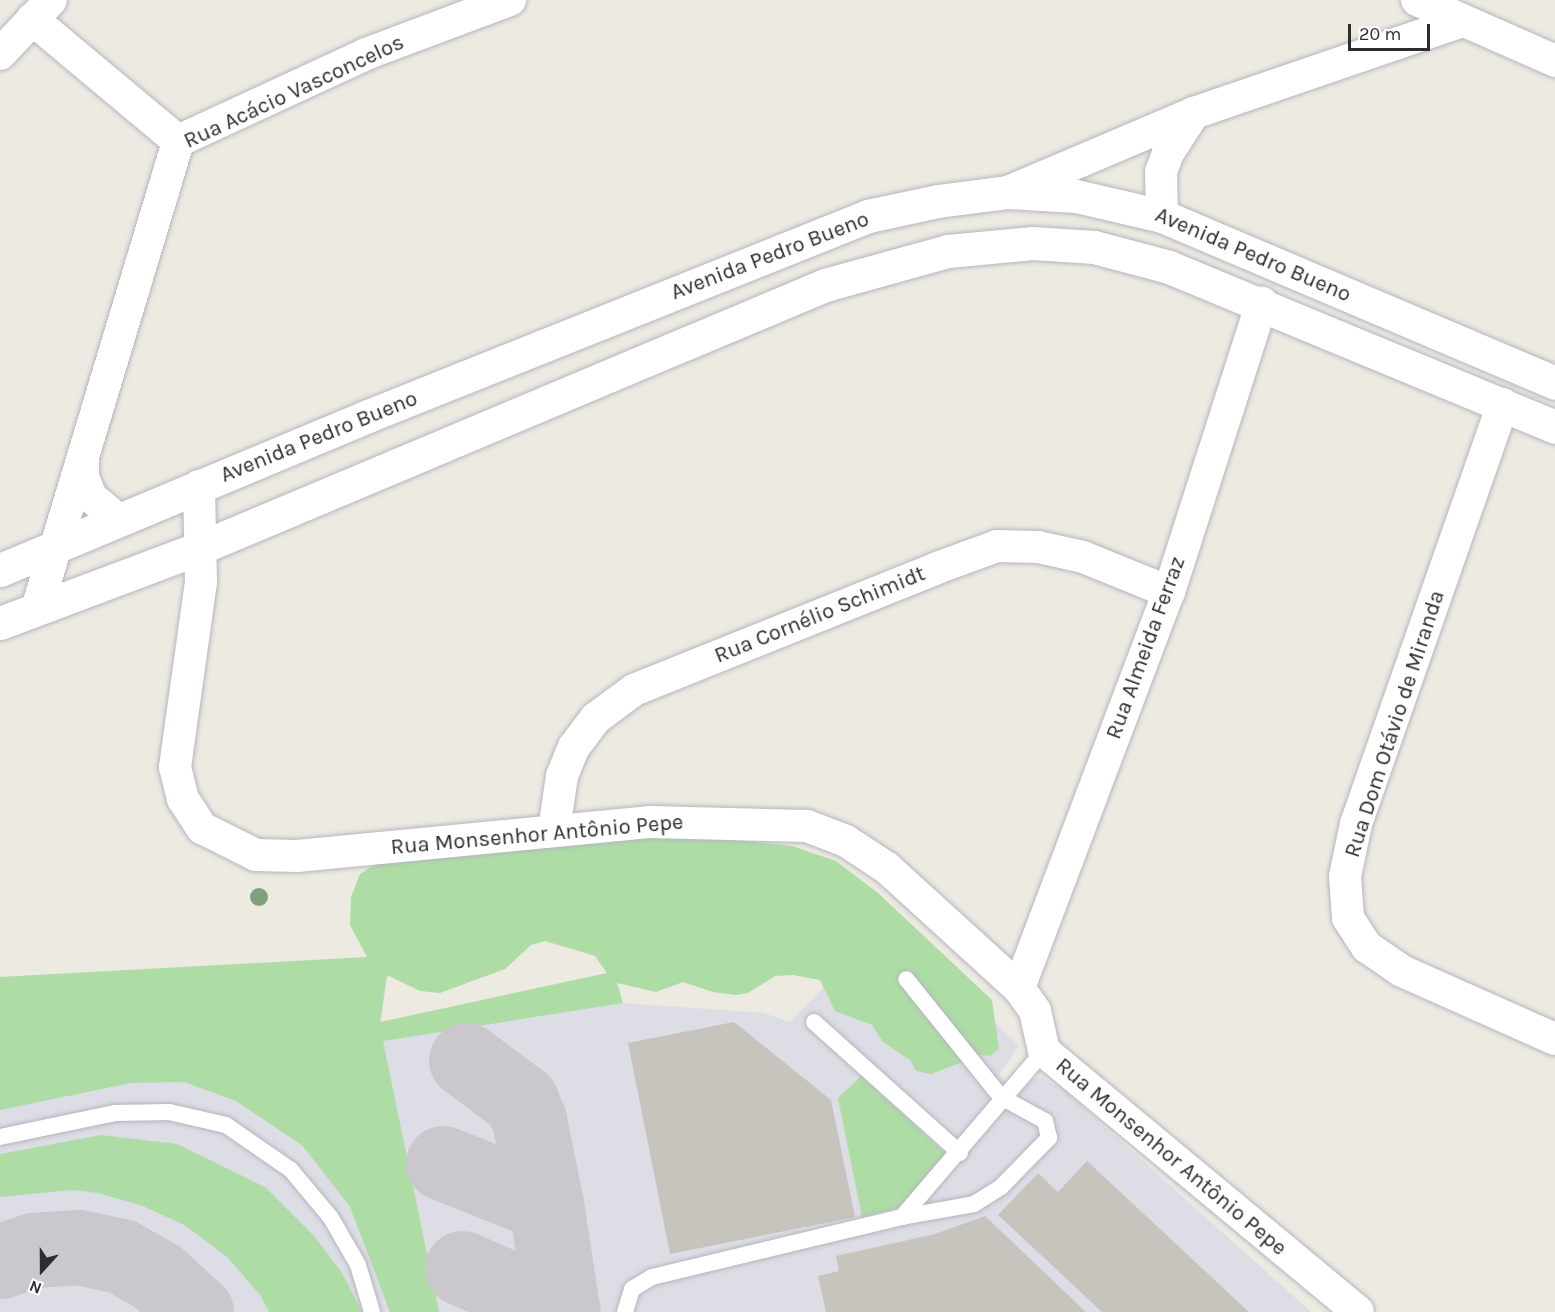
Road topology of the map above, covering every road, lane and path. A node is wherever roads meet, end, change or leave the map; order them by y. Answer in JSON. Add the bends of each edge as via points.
{"nodes":[{"id":1,"x":510,"y":0,"type":"edge"},
{"id":2,"x":1417,"y":0,"type":"edge"},
{"id":3,"x":42,"y":10,"type":"edge"},
{"id":4,"x":1462,"y":21,"type":"junction"},
{"id":5,"x":0,"y":54,"type":"edge"},
{"id":6,"x":1555,"y":61,"type":"edge"},
{"id":7,"x":1194,"y":113,"type":"junction"},
{"id":8,"x":178,"y":141,"type":"junction"},
{"id":9,"x":1008,"y":192,"type":"junction"},
{"id":10,"x":1162,"y":216,"type":"junction"},
{"id":11,"x":1262,"y":303,"type":"junction"},
{"id":12,"x":1555,"y":383,"type":"edge"},
{"id":13,"x":1503,"y":404,"type":"junction"},
{"id":14,"x":1555,"y":427,"type":"edge"},
{"id":15,"x":83,"y":453,"type":"junction"},
{"id":16,"x":199,"y":486,"type":"junction"},
{"id":17,"x":117,"y":519,"type":"junction"},
{"id":18,"x":56,"y":544,"type":"junction"},
{"id":19,"x":202,"y":547,"type":"junction"},
{"id":20,"x":0,"y":570,"type":"edge"},
{"id":21,"x":1169,"y":592,"type":"junction"},
{"id":22,"x":38,"y":609,"type":"junction"},
{"id":23,"x":0,"y":623,"type":"edge"},
{"id":24,"x":554,"y":830,"type":"junction"},
{"id":25,"x":906,"y":979,"type":"dead end"},
{"id":26,"x":1019,"y":988,"type":"junction"},
{"id":27,"x":814,"y":1022,"type":"dead end"},
{"id":28,"x":1555,"y":1039,"type":"edge"},
{"id":29,"x":1044,"y":1051,"type":"junction"},
{"id":30,"x":1001,"y":1097,"type":"junction"},
{"id":31,"x":0,"y":1137,"type":"edge"},
{"id":32,"x":960,"y":1153,"type":"junction"},
{"id":33,"x":902,"y":1217,"type":"junction"},
{"id":34,"x":372,"y":1312,"type":"edge"},
{"id":35,"x":625,"y":1312,"type":"edge"},
{"id":36,"x":1358,"y":1312,"type":"edge"}],
"edges":[{"from":1,"to":8,"type":"street","name":"Rua Acácio Vasconcelos","via":[[366,54]]},
{"from":2,"to":4,"type":"street"},
{"from":3,"to":5,"type":"street"},
{"from":3,"to":8,"type":"street"},
{"from":4,"to":6,"type":"street"},
{"from":4,"to":7,"type":"street"},
{"from":7,"to":9,"type":"street"},
{"from":7,"to":10,"type":"street","via":[[1168,153],[1161,172]]},
{"from":8,"to":15,"type":"street","name":"Rua Acácio Vasconcelos"},
{"from":9,"to":10,"type":"main road","name":"Avenida Pedro Bueno","via":[[1076,196]]},
{"from":9,"to":16,"type":"main road","name":"Avenida Pedro Bueno","via":[[868,216]]},
{"from":10,"to":12,"type":"main road","name":"Avenida Pedro Bueno"},
{"from":11,"to":13,"type":"main road","name":"Avenida Pedro Bueno"},
{"from":11,"to":19,"type":"main road","name":"Avenida Pedro Bueno","via":[[1169,267],[1094,247],[1033,243],[948,251],[825,285]]},
{"from":11,"to":21,"type":"street","name":"Rua Almeida Ferraz"},
{"from":13,"to":14,"type":"main road","name":"Avenida Pedro Bueno"},
{"from":13,"to":28,"type":"street","name":"Rua Dom Otávio de Miranda","via":[[1356,824],[1345,876],[1348,918],[1367,947],[1402,971]]},
{"from":15,"to":17,"type":"street","name":"Rua Acácio Vasconcelos","via":[[83,477],[91,497]]},
{"from":15,"to":18,"type":"street","name":"Rua Acácio Vasconcelos"},
{"from":16,"to":17,"type":"main road","name":"Avenida Pedro Bueno"},
{"from":16,"to":19,"type":"street","name":"Rua Monsenhor Antônio Pepe"},
{"from":17,"to":18,"type":"main road","name":"Avenida Pedro Bueno"},
{"from":18,"to":20,"type":"main road","name":"Avenida Pedro Bueno"},
{"from":18,"to":22,"type":"street","name":"Rua Acácio Vasconcelos"},
{"from":19,"to":22,"type":"main road","name":"Avenida Pedro Bueno"},
{"from":19,"to":24,"type":"street","name":"Rua Monsenhor Antônio Pepe","via":[[195,633],[176,767],[183,799],[202,828],[256,855],[297,856]]},
{"from":21,"to":24,"type":"street","name":"Rua Cornélio Schimidt","via":[[1083,557],[1038,547],[997,546],[937,568],[634,690],[596,718],[574,747],[562,776]]},
{"from":21,"to":26,"type":"street","name":"Rua Almeida Ferraz"},
{"from":22,"to":23,"type":"main road","name":"Avenida Pedro Bueno"},
{"from":24,"to":26,"type":"street","name":"Rua Monsenhor Antônio Pepe","via":[[651,822],[807,826],[846,841],[887,868]]},
{"from":25,"to":30,"type":"lane"},
{"from":26,"to":29,"type":"street","name":"Rua Monsenhor Antônio Pepe","via":[[1035,1011]]},
{"from":27,"to":32,"type":"lane"},
{"from":29,"to":30,"type":"lane"},
{"from":29,"to":36,"type":"street","name":"Rua Monsenhor Antônio Pepe"},
{"from":30,"to":32,"type":"lane"},
{"from":30,"to":33,"type":"lane","via":[[1045,1121],[1049,1138],[1001,1187],[974,1204]]},
{"from":31,"to":34,"type":"lane","via":[[115,1113],[169,1112],[226,1125],[291,1170],[331,1218],[358,1265]]},
{"from":32,"to":33,"type":"lane"},
{"from":33,"to":35,"type":"lane","via":[[652,1278],[632,1289]]}]}
